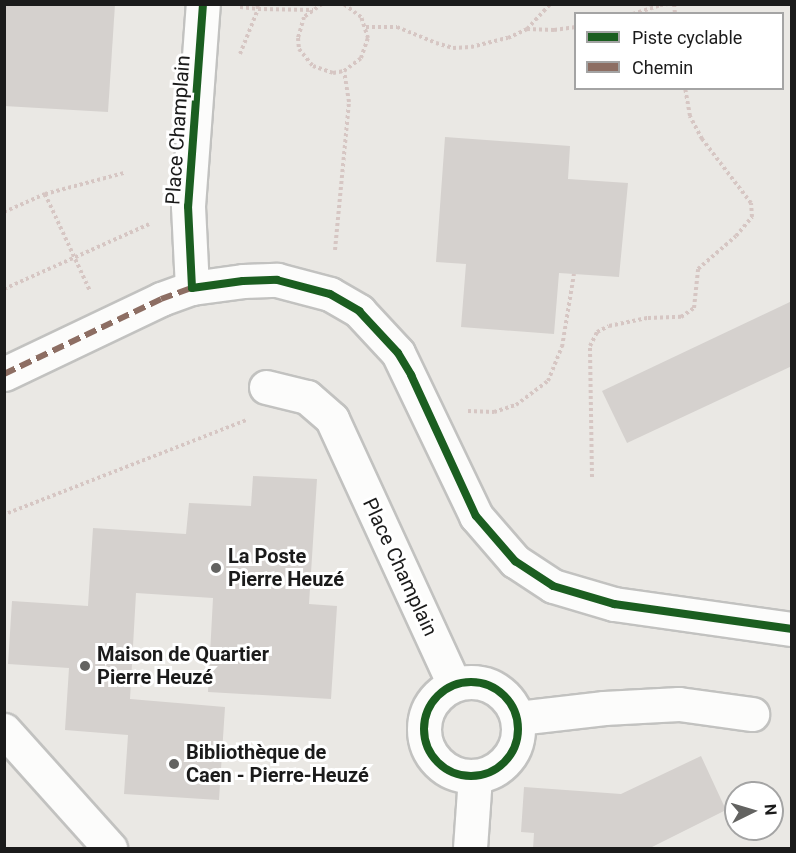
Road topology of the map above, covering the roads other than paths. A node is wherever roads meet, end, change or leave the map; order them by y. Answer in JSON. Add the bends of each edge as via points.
{"nodes":[{"id":1,"x":203,"y":4,"type":"edge"},
{"id":2,"x":192,"y":288,"type":"junction"},
{"id":3,"x":4,"y":374,"type":"edge"},
{"id":4,"x":266,"y":387,"type":"dead end"},
{"id":5,"x":792,"y":629,"type":"edge"},
{"id":6,"x":454,"y":684,"type":"junction"},
{"id":7,"x":752,"y":714,"type":"dead end"},
{"id":8,"x":518,"y":718,"type":"junction"},
{"id":9,"x":4,"y":730,"type":"edge"},
{"id":10,"x":475,"y":776,"type":"junction"},
{"id":11,"x":110,"y":849,"type":"edge"},
{"id":12,"x":470,"y":849,"type":"edge"}],
"edges":[{"from":1,"to":2,"type":"street","name":"Place Champlain","via":[[188,206]]},
{"from":2,"to":3,"type":"street"},
{"from":2,"to":5,"type":"street","via":[[277,280],[330,294],[359,311],[380,331],[407,368],[476,516],[515,561],[553,585],[614,604]]},
{"from":4,"to":6,"type":"street","name":"Place Champlain","via":[[307,397],[332,419]]},
{"from":6,"to":8,"type":"street","via":[[471,681],[494,687],[512,703]]},
{"from":6,"to":10,"type":"street","via":[[431,703],[424,731],[427,746],[446,769]]},
{"from":7,"to":8,"type":"street","via":[[679,704]]},
{"from":8,"to":10,"type":"street","via":[[514,750],[504,764]]},
{"from":9,"to":11,"type":"street"},
{"from":10,"to":12,"type":"street"}]}
